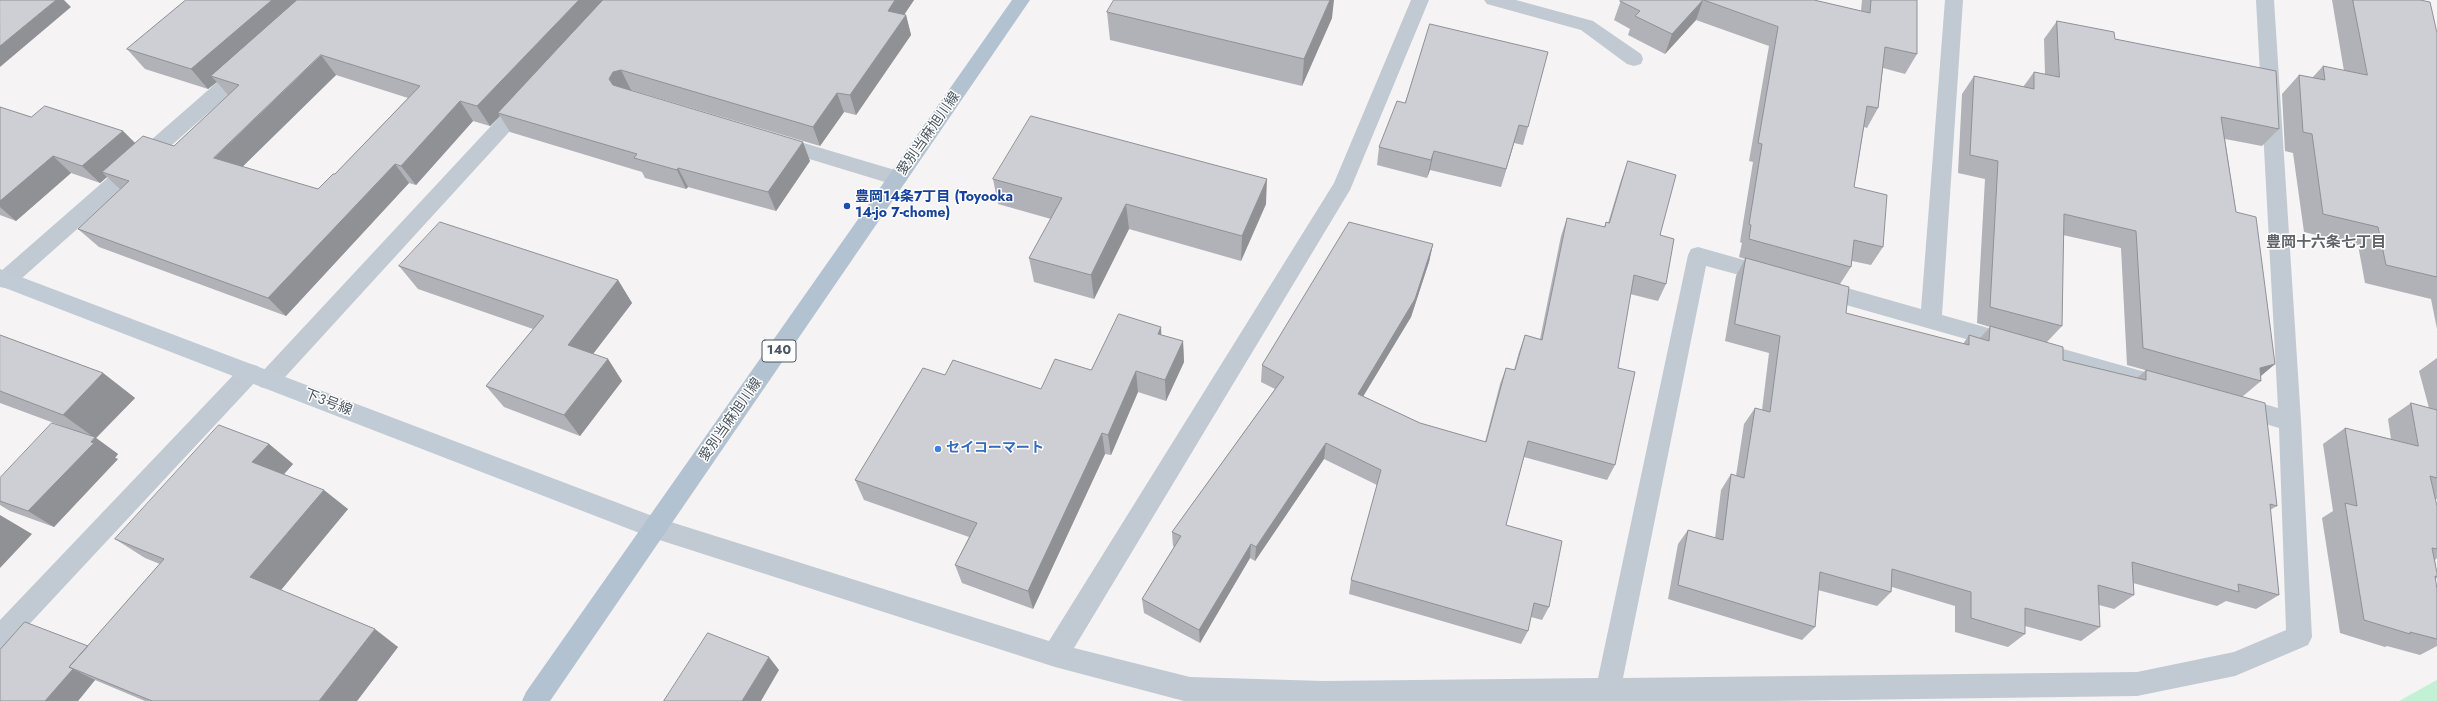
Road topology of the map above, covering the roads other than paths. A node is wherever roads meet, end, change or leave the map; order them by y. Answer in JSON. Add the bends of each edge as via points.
{"nodes":[{"id":1,"x":1022,"y":0,"type":"edge"},
{"id":2,"x":1420,"y":0,"type":"edge"},
{"id":3,"x":1493,"y":0,"type":"edge"},
{"id":4,"x":1954,"y":0,"type":"edge"},
{"id":5,"x":2265,"y":0,"type":"edge"},
{"id":6,"x":258,"y":58,"type":"edge"},
{"id":7,"x":1634,"y":59,"type":"dead end"},
{"id":8,"x":538,"y":88,"type":"edge"},
{"id":9,"x":760,"y":137,"type":"edge"},
{"id":10,"x":898,"y":178,"type":"junction"},
{"id":11,"x":3,"y":278,"type":"edge"},
{"id":12,"x":1931,"y":321,"type":"junction"},
{"id":13,"x":259,"y":376,"type":"junction"},
{"id":14,"x":2175,"y":389,"type":"edge"},
{"id":15,"x":2213,"y":400,"type":"edge"},
{"id":16,"x":2290,"y":421,"type":"junction"},
{"id":17,"x":655,"y":528,"type":"junction"},
{"id":18,"x":0,"y":638,"type":"edge"},
{"id":19,"x":1055,"y":655,"type":"junction"},
{"id":20,"x":1608,"y":690,"type":"junction"},
{"id":21,"x":1191,"y":695,"type":"edge"},
{"id":22,"x":535,"y":701,"type":"edge"}],
"edges":[{"from":1,"to":10,"type":"main road","name":"愛別当麻旭川線","number":"140"},
{"from":2,"to":19,"type":"street","via":[[1343,185]]},
{"from":3,"to":7,"type":"street","via":[[1588,25]]},
{"from":4,"to":12,"type":"street"},
{"from":5,"to":16,"type":"street"},
{"from":6,"to":11,"type":"street"},
{"from":8,"to":13,"type":"street"},
{"from":9,"to":10,"type":"street"},
{"from":10,"to":17,"type":"main road","name":"愛別当麻旭川線","number":"140"},
{"from":11,"to":13,"type":"street","name":"下3号線"},
{"from":12,"to":14,"type":"street"},
{"from":12,"to":20,"type":"street","via":[[1698,255]]},
{"from":13,"to":17,"type":"street","name":"下3号線"},
{"from":13,"to":18,"type":"street"},
{"from":15,"to":16,"type":"street"},
{"from":16,"to":20,"type":"street","via":[[2299,637],[2235,664],[2137,684]]},
{"from":17,"to":19,"type":"street"},
{"from":17,"to":22,"type":"main road","name":"愛別当麻旭川線","number":"140"},
{"from":19,"to":21,"type":"street"},
{"from":20,"to":21,"type":"street"}]}
